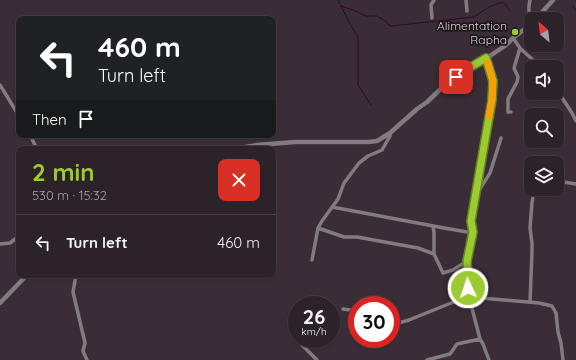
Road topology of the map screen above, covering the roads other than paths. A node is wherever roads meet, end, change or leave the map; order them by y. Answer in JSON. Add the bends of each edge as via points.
{"nodes":[{"id":1,"x":434,"y":0,"type":"edge"},
{"id":2,"x":466,"y":0,"type":"edge"},
{"id":3,"x":530,"y":0,"type":"edge"},
{"id":4,"x":553,"y":0,"type":"edge"},
{"id":5,"x":467,"y":11,"type":"dead end"},
{"id":6,"x":529,"y":12,"type":"edge"},
{"id":7,"x":542,"y":12,"type":"edge"},
{"id":8,"x":432,"y":18,"type":"dead end"},
{"id":9,"x":524,"y":29,"type":"edge"},
{"id":10,"x":513,"y":38,"type":"junction"},
{"id":11,"x":520,"y":48,"type":"junction"},
{"id":12,"x":486,"y":58,"type":"junction"},
{"id":13,"x":533,"y":60,"type":"edge"},
{"id":14,"x":0,"y":85,"type":"edge"},
{"id":15,"x":564,"y":100,"type":"edge"},
{"id":16,"x":16,"y":111,"type":"edge"},
{"id":17,"x":511,"y":112,"type":"dead end"},
{"id":18,"x":576,"y":121,"type":"edge"},
{"id":19,"x":390,"y":133,"type":"junction"},
{"id":20,"x":501,"y":138,"type":"dead end"},
{"id":21,"x":251,"y":146,"type":"edge"},
{"id":22,"x":564,"y":182,"type":"edge"},
{"id":23,"x":576,"y":184,"type":"edge"},
{"id":24,"x":533,"y":196,"type":"edge"},
{"id":25,"x":475,"y":198,"type":"junction"},
{"id":26,"x":332,"y":207,"type":"junction"},
{"id":27,"x":433,"y":226,"type":"junction"},
{"id":28,"x":318,"y":228,"type":"junction"},
{"id":29,"x":473,"y":232,"type":"junction"},
{"id":30,"x":16,"y":238,"type":"edge"},
{"id":31,"x":0,"y":244,"type":"edge"},
{"id":32,"x":434,"y":254,"type":"junction"},
{"id":33,"x":312,"y":260,"type":"dead end"},
{"id":34,"x":467,"y":261,"type":"junction"},
{"id":35,"x":24,"y":278,"type":"edge"},
{"id":36,"x":75,"y":278,"type":"edge"},
{"id":37,"x":469,"y":297,"type":"junction"},
{"id":38,"x":530,"y":302,"type":"junction"},
{"id":39,"x":0,"y":303,"type":"edge"},
{"id":40,"x":343,"y":309,"type":"dead end"},
{"id":41,"x":348,"y":310,"type":"edge"},
{"id":42,"x":400,"y":322,"type":"edge"},
{"id":43,"x":480,"y":339,"type":"junction"},
{"id":44,"x":305,"y":348,"type":"edge"},
{"id":45,"x":87,"y":360,"type":"edge"},
{"id":46,"x":317,"y":360,"type":"edge"},
{"id":47,"x":428,"y":360,"type":"edge"},
{"id":48,"x":489,"y":360,"type":"edge"},
{"id":49,"x":563,"y":360,"type":"edge"}],
"edges":[{"from":1,"to":8,"type":"street","via":[[431,5]]},
{"from":2,"to":5,"type":"street"},
{"from":3,"to":6,"type":"street"},
{"from":4,"to":7,"type":"street"},
{"from":9,"to":10,"type":"street"},
{"from":10,"to":11,"type":"street"},
{"from":10,"to":12,"type":"street"},
{"from":11,"to":13,"type":"street"},
{"from":11,"to":17,"type":"street","via":[[514,68],[518,78],[508,99],[508,112]]},
{"from":12,"to":19,"type":"street","via":[[449,81]]},
{"from":12,"to":25,"type":"street","via":[[493,81],[492,100]]},
{"from":14,"to":16,"type":"street"},
{"from":15,"to":18,"type":"street"},
{"from":19,"to":21,"type":"street","via":[[376,141],[368,142],[295,142]]},
{"from":19,"to":26,"type":"street","via":[[382,150],[368,156],[349,175]]},
{"from":20,"to":25,"type":"street","via":[[490,173]]},
{"from":22,"to":23,"type":"street"},
{"from":24,"to":38,"type":"street","via":[[530,228]]},
{"from":25,"to":29,"type":"street","via":[[471,221]]},
{"from":26,"to":27,"type":"street"},
{"from":26,"to":28,"type":"street"},
{"from":27,"to":29,"type":"street"},
{"from":27,"to":32,"type":"street"},
{"from":28,"to":32,"type":"street","via":[[344,237],[418,248]]},
{"from":28,"to":33,"type":"street"},
{"from":29,"to":34,"type":"street"},
{"from":30,"to":31,"type":"street","via":[[10,243]]},
{"from":32,"to":34,"type":"street","via":[[443,273]]},
{"from":34,"to":37,"type":"street"},
{"from":35,"to":39,"type":"street"},
{"from":36,"to":45,"type":"street","via":[[73,292],[85,343],[83,351]]},
{"from":37,"to":38,"type":"street"},
{"from":37,"to":42,"type":"street"},
{"from":37,"to":43,"type":"street"},
{"from":38,"to":49,"type":"street","via":[[552,306],[556,313]]},
{"from":40,"to":41,"type":"street"},
{"from":43,"to":47,"type":"street","via":[[457,344],[450,354]]},
{"from":43,"to":48,"type":"street"},
{"from":44,"to":46,"type":"street"}]}
